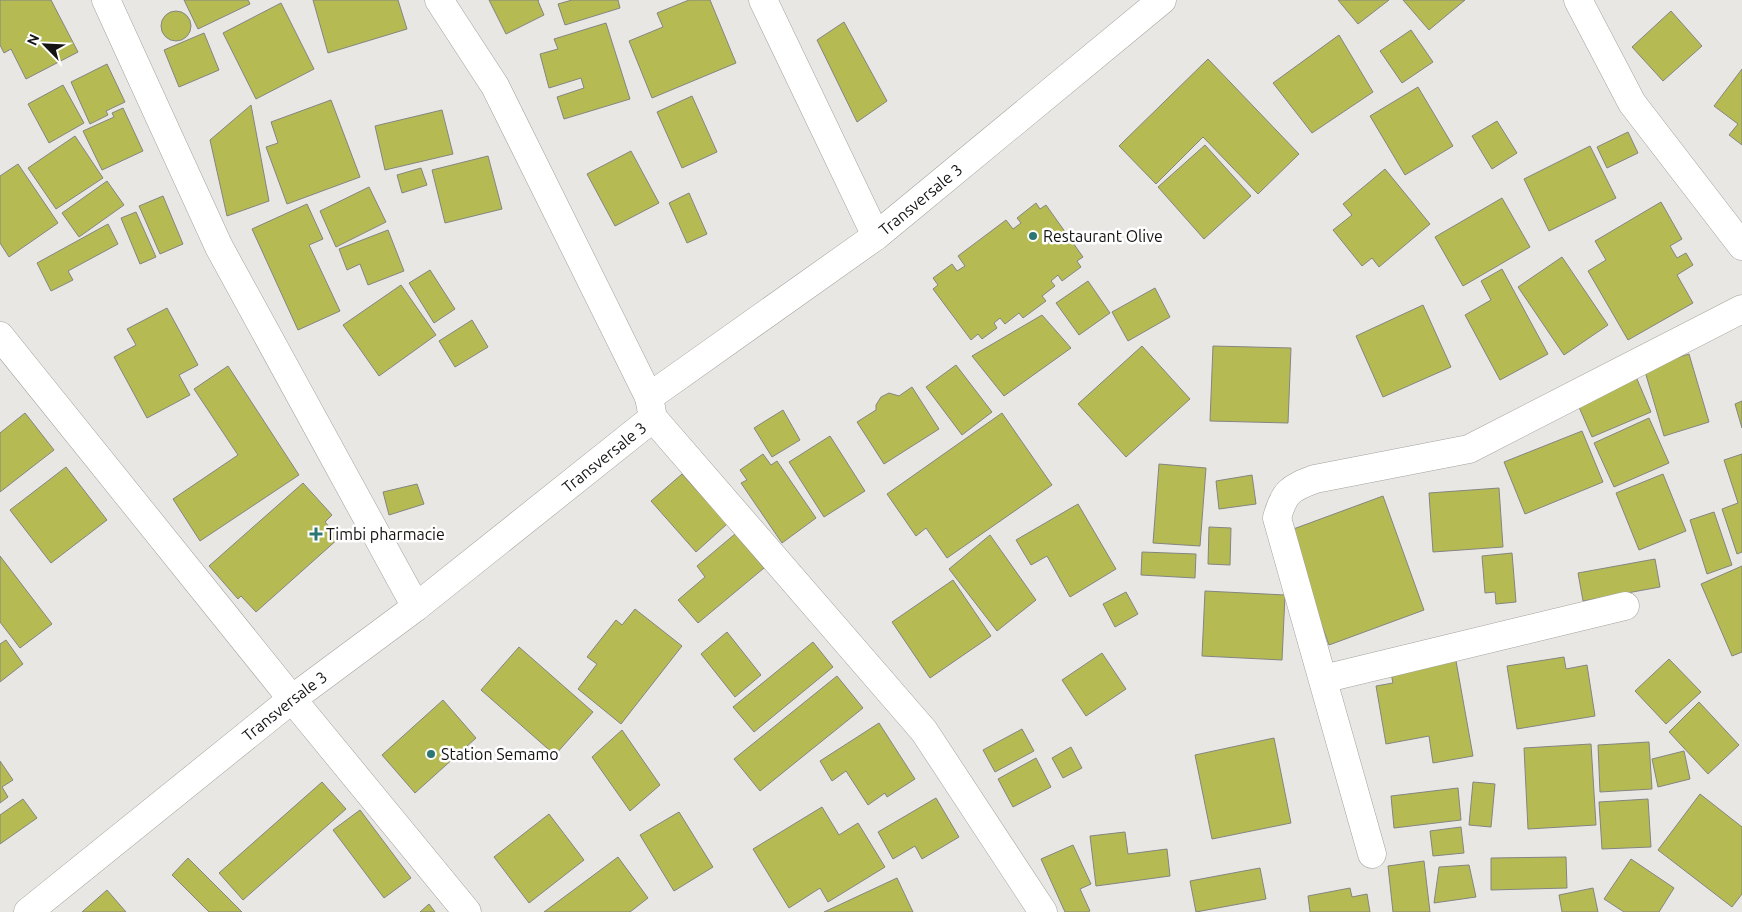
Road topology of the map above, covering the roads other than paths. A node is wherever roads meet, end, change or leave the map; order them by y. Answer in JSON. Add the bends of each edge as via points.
{"nodes":[{"id":1,"x":106,"y":0,"type":"edge"},
{"id":2,"x":439,"y":0,"type":"edge"},
{"id":3,"x":763,"y":0,"type":"edge"},
{"id":4,"x":1162,"y":0,"type":"edge"},
{"id":5,"x":1578,"y":0,"type":"edge"},
{"id":6,"x":876,"y":236,"type":"junction"},
{"id":7,"x":1742,"y":246,"type":"edge"},
{"id":8,"x":1742,"y":308,"type":"edge"},
{"id":9,"x":0,"y":336,"type":"edge"},
{"id":10,"x":651,"y":408,"type":"junction"},
{"id":11,"x":1625,"y":606,"type":"dead end"},
{"id":12,"x":416,"y":607,"type":"junction"},
{"id":13,"x":1323,"y":679,"type":"junction"},
{"id":14,"x":292,"y":699,"type":"junction"},
{"id":15,"x":1372,"y":854,"type":"dead end"},
{"id":16,"x":28,"y":912,"type":"edge"},
{"id":17,"x":467,"y":912,"type":"edge"},
{"id":18,"x":1043,"y":912,"type":"edge"}],
"edges":[{"from":1,"to":12,"type":"street","via":[[219,247]]},
{"from":2,"to":10,"type":"street","via":[[495,86]]},
{"from":3,"to":6,"type":"street"},
{"from":4,"to":6,"type":"street","name":"Transversale 3"},
{"from":5,"to":7,"type":"street","via":[[1632,103]]},
{"from":6,"to":10,"type":"street","name":"Transversale 3"},
{"from":8,"to":13,"type":"street","via":[[1469,449],[1315,479],[1296,486],[1283,498],[1277,518]]},
{"from":9,"to":14,"type":"street"},
{"from":10,"to":12,"type":"street","name":"Transversale 3"},
{"from":10,"to":18,"type":"street","via":[[924,731]]},
{"from":11,"to":13,"type":"street"},
{"from":12,"to":14,"type":"street","name":"Transversale 3"},
{"from":13,"to":15,"type":"street"},
{"from":14,"to":16,"type":"street","name":"Transversale 3"},
{"from":14,"to":17,"type":"street"}]}
